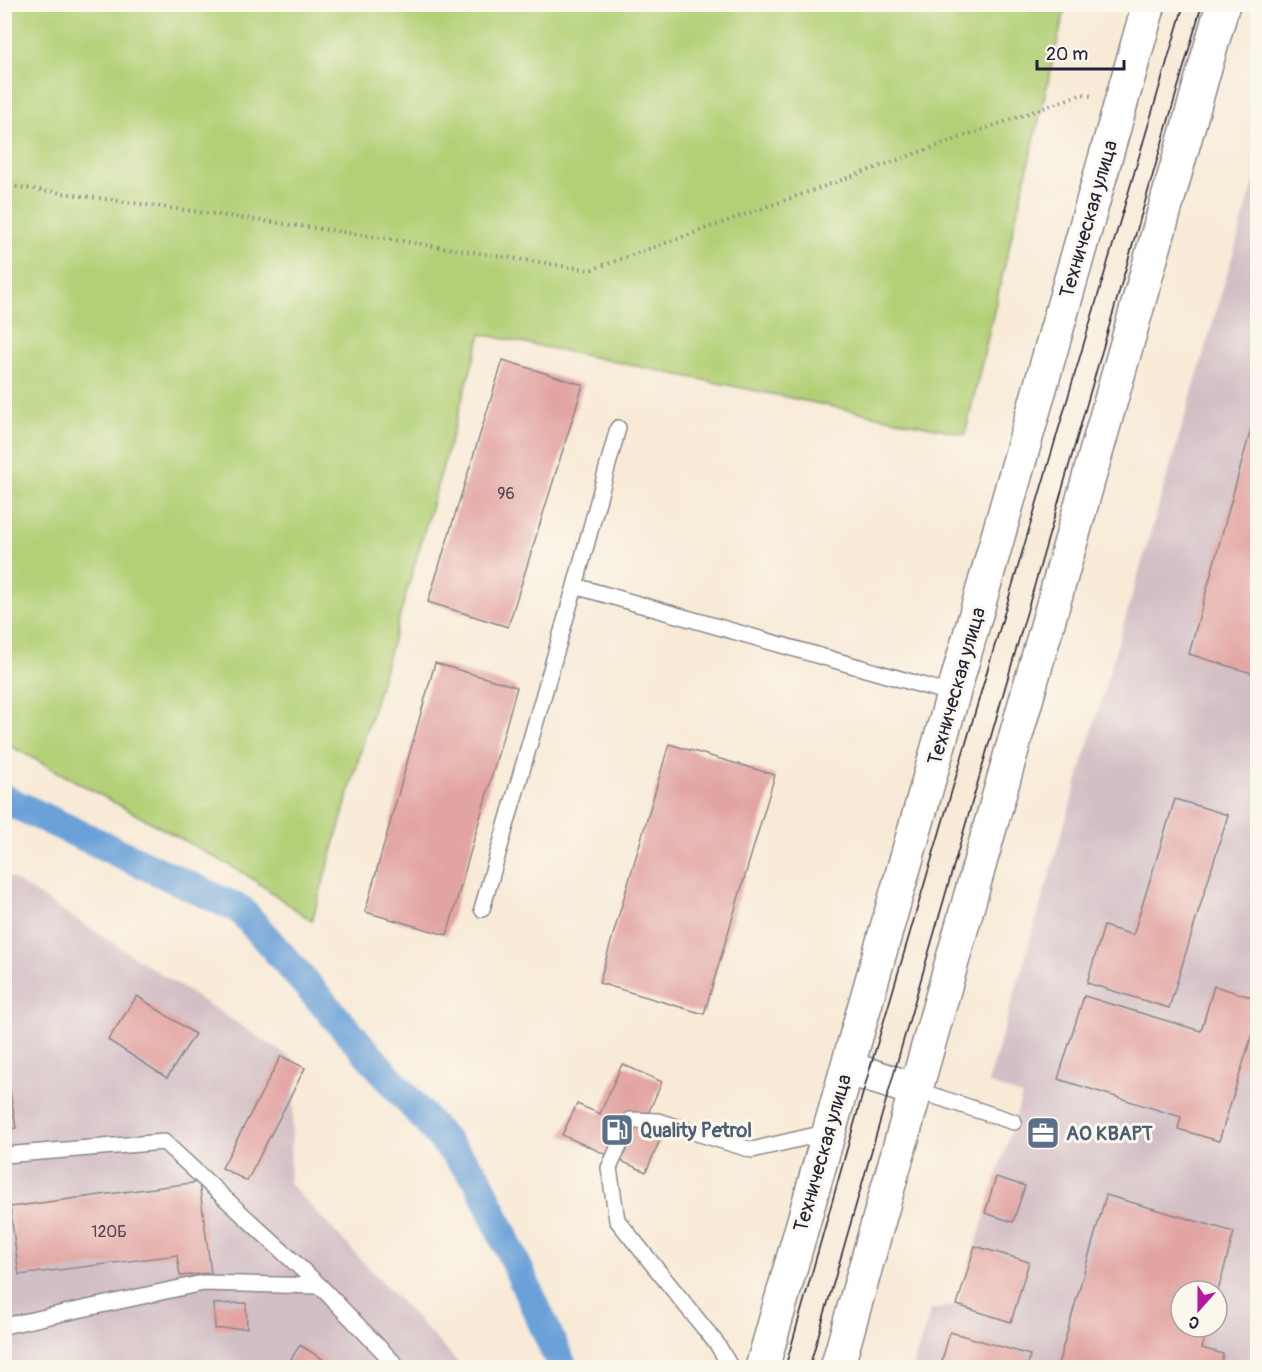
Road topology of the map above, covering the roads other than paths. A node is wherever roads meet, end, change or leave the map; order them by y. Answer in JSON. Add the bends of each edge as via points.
{"nodes":[{"id":1,"x":1149,"y":4,"type":"edge"},
{"id":2,"x":1223,"y":4,"type":"edge"},
{"id":3,"x":618,"y":428,"type":"dead end"},
{"id":4,"x":575,"y":586,"type":"junction"},
{"id":5,"x":953,"y":694,"type":"junction"},
{"id":6,"x":482,"y":909,"type":"dead end"},
{"id":7,"x":847,"y":1068,"type":"junction"},
{"id":8,"x":916,"y":1090,"type":"junction"},
{"id":9,"x":1014,"y":1122,"type":"dead end"},
{"id":10,"x":829,"y":1132,"type":"junction"},
{"id":11,"x":4,"y":1155,"type":"edge"},
{"id":12,"x":320,"y":1286,"type":"junction"},
{"id":13,"x":4,"y":1326,"type":"edge"},
{"id":14,"x":399,"y":1368,"type":"edge"},
{"id":15,"x":731,"y":1368,"type":"edge"},
{"id":16,"x":762,"y":1368,"type":"edge"},
{"id":17,"x":837,"y":1368,"type":"edge"}],
"edges":[{"from":1,"to":5,"type":"main road","name":"Техническая улица"},
{"from":2,"to":8,"type":"main road"},
{"from":3,"to":4,"type":"lane"},
{"from":4,"to":5,"type":"lane"},
{"from":4,"to":6,"type":"lane"},
{"from":5,"to":7,"type":"main road","name":"Техническая улица"},
{"from":7,"to":8,"type":"main road"},
{"from":7,"to":10,"type":"main road","name":"Техническая улица"},
{"from":8,"to":9,"type":"lane"},
{"from":8,"to":17,"type":"main road"},
{"from":10,"to":15,"type":"lane","via":[[752,1150],[658,1121],[631,1120],[609,1168],[617,1220],[717,1344]]},
{"from":10,"to":16,"type":"main road","name":"Техническая улица"},
{"from":11,"to":12,"type":"lane","via":[[164,1142]]},
{"from":12,"to":13,"type":"lane","via":[[203,1283]]},
{"from":12,"to":14,"type":"lane"}]}
